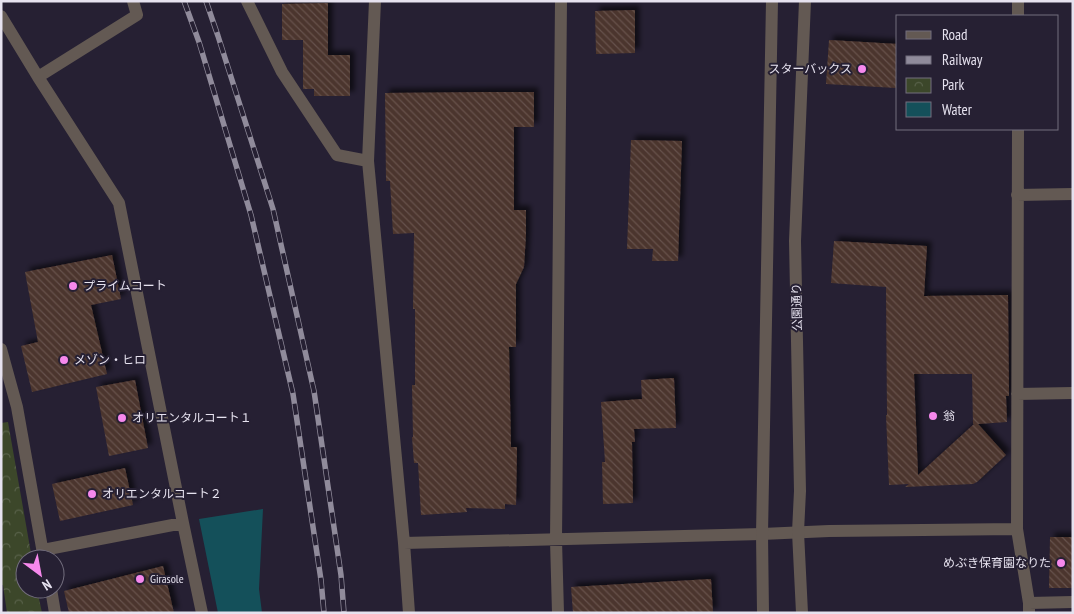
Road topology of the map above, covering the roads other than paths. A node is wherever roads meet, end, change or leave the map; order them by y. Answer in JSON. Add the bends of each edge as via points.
{"nodes":[{"id":1,"x":133,"y":1,"type":"edge"},
{"id":2,"x":248,"y":1,"type":"edge"},
{"id":3,"x":375,"y":1,"type":"edge"},
{"id":4,"x":560,"y":1,"type":"edge"},
{"id":5,"x":772,"y":1,"type":"edge"},
{"id":6,"x":806,"y":1,"type":"edge"},
{"id":7,"x":1018,"y":1,"type":"edge"},
{"id":8,"x":1018,"y":15,"type":"edge"},
{"id":9,"x":1,"y":16,"type":"edge"},
{"id":10,"x":38,"y":77,"type":"junction"},
{"id":11,"x":1018,"y":130,"type":"edge"},
{"id":12,"x":368,"y":161,"type":"junction"},
{"id":13,"x":1018,"y":194,"type":"junction"},
{"id":14,"x":1073,"y":194,"type":"edge"},
{"id":15,"x":1,"y":349,"type":"edge"},
{"id":16,"x":1073,"y":393,"type":"edge"},
{"id":17,"x":1017,"y":394,"type":"junction"},
{"id":18,"x":183,"y":524,"type":"junction"},
{"id":19,"x":1017,"y":529,"type":"junction"},
{"id":20,"x":798,"y":532,"type":"junction"},
{"id":21,"x":762,"y":534,"type":"junction"},
{"id":22,"x":556,"y":540,"type":"junction"},
{"id":23,"x":404,"y":543,"type":"junction"},
{"id":24,"x":43,"y":549,"type":"edge"},
{"id":25,"x":65,"y":549,"type":"edge"},
{"id":26,"x":52,"y":599,"type":"edge"},
{"id":27,"x":1073,"y":602,"type":"edge"},
{"id":28,"x":1029,"y":608,"type":"edge"},
{"id":29,"x":55,"y":613,"type":"edge"},
{"id":30,"x":202,"y":613,"type":"edge"},
{"id":31,"x":409,"y":613,"type":"edge"},
{"id":32,"x":558,"y":613,"type":"edge"},
{"id":33,"x":763,"y":613,"type":"edge"},
{"id":34,"x":802,"y":613,"type":"edge"}],
"edges":[{"from":1,"to":10,"type":"street","via":[[138,15]]},
{"from":2,"to":12,"type":"street","via":[[282,72],[337,155]]},
{"from":3,"to":12,"type":"street"},
{"from":4,"to":22,"type":"street"},
{"from":5,"to":21,"type":"street"},
{"from":6,"to":20,"type":"street","name":"公園通り","via":[[796,241]]},
{"from":7,"to":8,"type":"street"},
{"from":9,"to":10,"type":"street"},
{"from":10,"to":18,"type":"street","via":[[119,203]]},
{"from":11,"to":13,"type":"street"},
{"from":12,"to":23,"type":"street"},
{"from":13,"to":14,"type":"street"},
{"from":13,"to":17,"type":"street"},
{"from":15,"to":24,"type":"street","via":[[17,408]]},
{"from":16,"to":17,"type":"street"},
{"from":17,"to":19,"type":"street"},
{"from":18,"to":25,"type":"street"},
{"from":18,"to":30,"type":"street"},
{"from":19,"to":20,"type":"street"},
{"from":19,"to":28,"type":"street"},
{"from":20,"to":21,"type":"street"},
{"from":20,"to":34,"type":"street","name":"公園通り"},
{"from":21,"to":22,"type":"street"},
{"from":21,"to":33,"type":"street"},
{"from":22,"to":23,"type":"street"},
{"from":22,"to":32,"type":"street"},
{"from":23,"to":31,"type":"street"},
{"from":26,"to":29,"type":"street"},
{"from":27,"to":28,"type":"street"}]}
